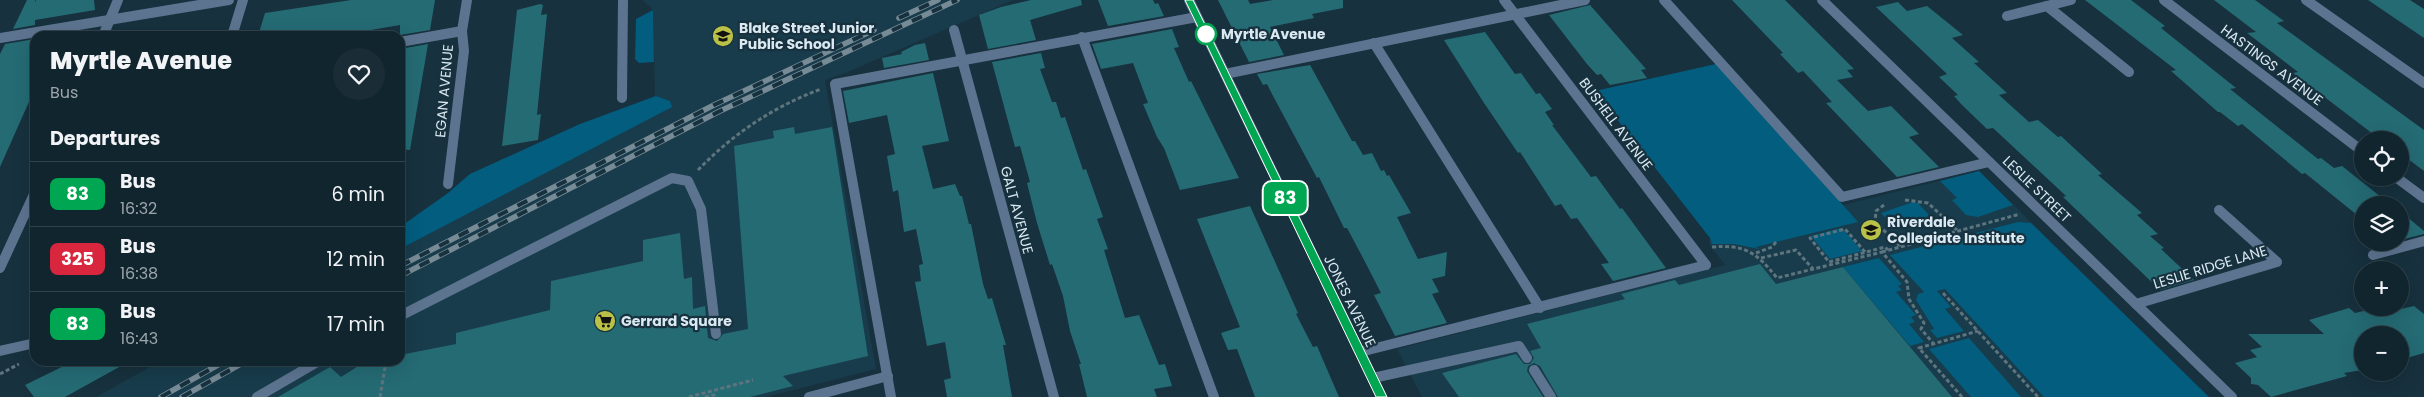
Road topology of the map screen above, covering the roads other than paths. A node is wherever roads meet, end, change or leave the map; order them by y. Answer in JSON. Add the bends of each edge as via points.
{"nodes":[{"id":1,"x":118,"y":0,"type":"edge"},
{"id":2,"x":229,"y":0,"type":"edge"},
{"id":3,"x":243,"y":0,"type":"edge"},
{"id":4,"x":467,"y":0,"type":"edge"},
{"id":5,"x":623,"y":0,"type":"edge"},
{"id":6,"x":1189,"y":0,"type":"edge"},
{"id":7,"x":1504,"y":0,"type":"edge"},
{"id":8,"x":1585,"y":0,"type":"edge"},
{"id":9,"x":1664,"y":0,"type":"edge"},
{"id":10,"x":1822,"y":0,"type":"edge"},
{"id":11,"x":2071,"y":0,"type":"edge"},
{"id":12,"x":2164,"y":0,"type":"edge"},
{"id":13,"x":2306,"y":0,"type":"edge"},
{"id":14,"x":2047,"y":6,"type":"junction"},
{"id":15,"x":1515,"y":14,"type":"junction"},
{"id":16,"x":2007,"y":16,"type":"dead end"},
{"id":17,"x":1197,"y":17,"type":"junction"},
{"id":18,"x":109,"y":20,"type":"junction"},
{"id":19,"x":954,"y":30,"type":"dead end"},
{"id":20,"x":42,"y":31,"type":"edge"},
{"id":21,"x":105,"y":31,"type":"edge"},
{"id":22,"x":234,"y":31,"type":"edge"},
{"id":23,"x":462,"y":31,"type":"junction"},
{"id":24,"x":30,"y":33,"type":"edge"},
{"id":25,"x":1082,"y":37,"type":"junction"},
{"id":26,"x":0,"y":38,"type":"edge"},
{"id":27,"x":405,"y":41,"type":"edge"},
{"id":28,"x":1374,"y":43,"type":"junction"},
{"id":29,"x":962,"y":60,"type":"junction"},
{"id":30,"x":2129,"y":72,"type":"dead end"},
{"id":31,"x":1225,"y":74,"type":"junction"},
{"id":32,"x":2424,"y":83,"type":"edge"},
{"id":33,"x":622,"y":98,"type":"dead end"},
{"id":34,"x":2354,"y":145,"type":"edge"},
{"id":35,"x":1989,"y":162,"type":"junction"},
{"id":36,"x":448,"y":184,"type":"dead end"},
{"id":37,"x":2408,"y":186,"type":"edge"},
{"id":38,"x":2424,"y":198,"type":"edge"},
{"id":39,"x":30,"y":203,"type":"edge"},
{"id":40,"x":2219,"y":210,"type":"dead end"},
{"id":41,"x":2424,"y":241,"type":"edge"},
{"id":42,"x":2372,"y":255,"type":"dead end"},
{"id":43,"x":0,"y":268,"type":"edge"},
{"id":44,"x":2136,"y":304,"type":"junction"},
{"id":45,"x":1540,"y":308,"type":"junction"},
{"id":46,"x":405,"y":313,"type":"edge"},
{"id":47,"x":716,"y":334,"type":"dead end"},
{"id":48,"x":30,"y":345,"type":"edge"},
{"id":49,"x":0,"y":351,"type":"edge"},
{"id":50,"x":1360,"y":352,"type":"junction"},
{"id":51,"x":1527,"y":358,"type":"dead end"},
{"id":52,"x":310,"y":366,"type":"edge"},
{"id":53,"x":1534,"y":370,"type":"dead end"},
{"id":54,"x":888,"y":376,"type":"junction"},
{"id":55,"x":1372,"y":378,"type":"junction"},
{"id":56,"x":257,"y":397,"type":"edge"},
{"id":57,"x":808,"y":397,"type":"edge"},
{"id":58,"x":891,"y":397,"type":"edge"},
{"id":59,"x":1054,"y":397,"type":"edge"},
{"id":60,"x":1214,"y":397,"type":"edge"},
{"id":61,"x":1382,"y":397,"type":"edge"},
{"id":62,"x":1551,"y":397,"type":"edge"},
{"id":63,"x":2232,"y":397,"type":"edge"}],
"edges":[{"from":1,"to":18,"type":"street"},
{"from":2,"to":18,"type":"street"},
{"from":3,"to":22,"type":"street"},
{"from":4,"to":23,"type":"street","name":"EGAN AVENUE"},
{"from":5,"to":33,"type":"street"},
{"from":6,"to":17,"type":"street","name":"JONES AVENUE"},
{"from":7,"to":15,"type":"street","name":"BUSHELL AVENUE"},
{"from":8,"to":15,"type":"street"},
{"from":9,"to":35,"type":"street","via":[[1842,197]]},
{"from":10,"to":35,"type":"street","name":"LESLIE STREET"},
{"from":11,"to":14,"type":"street"},
{"from":12,"to":34,"type":"street","name":"HASTINGS AVENUE"},
{"from":13,"to":32,"type":"street"},
{"from":14,"to":16,"type":"street"},
{"from":14,"to":30,"type":"street"},
{"from":15,"to":28,"type":"street"},
{"from":15,"to":45,"type":"street","name":"BUSHELL AVENUE","via":[[1706,265]]},
{"from":17,"to":25,"type":"street"},
{"from":17,"to":31,"type":"street","name":"JONES AVENUE"},
{"from":18,"to":20,"type":"street"},
{"from":18,"to":21,"type":"street"},
{"from":19,"to":29,"type":"street","name":"GALT AVENUE"},
{"from":23,"to":27,"type":"street"},
{"from":23,"to":36,"type":"street","name":"EGAN AVENUE","via":[[464,51]]},
{"from":24,"to":26,"type":"street"},
{"from":25,"to":29,"type":"street"},
{"from":25,"to":60,"type":"street"},
{"from":28,"to":31,"type":"street"},
{"from":28,"to":45,"type":"street"},
{"from":29,"to":54,"type":"street","via":[[835,84]]},
{"from":29,"to":59,"type":"street","name":"GALT AVENUE"},
{"from":31,"to":50,"type":"street","name":"JONES AVENUE"},
{"from":35,"to":44,"type":"street","name":"LESLIE STREET"},
{"from":37,"to":38,"type":"street"},
{"from":39,"to":43,"type":"street"},
{"from":40,"to":44,"type":"street","name":"LESLIE RIDGE LANE","via":[[2277,262]]},
{"from":41,"to":42,"type":"street"},
{"from":44,"to":63,"type":"street","name":"LESLIE STREET"},
{"from":45,"to":50,"type":"street"},
{"from":46,"to":47,"type":"street","via":[[672,178],[688,181],[701,209]]},
{"from":48,"to":49,"type":"street"},
{"from":50,"to":55,"type":"street","name":"JONES AVENUE"},
{"from":51,"to":55,"type":"street","via":[[1519,346]]},
{"from":52,"to":56,"type":"street"},
{"from":53,"to":62,"type":"street"},
{"from":54,"to":57,"type":"street"},
{"from":54,"to":58,"type":"street"},
{"from":55,"to":61,"type":"street","name":"JONES AVENUE"}]}
